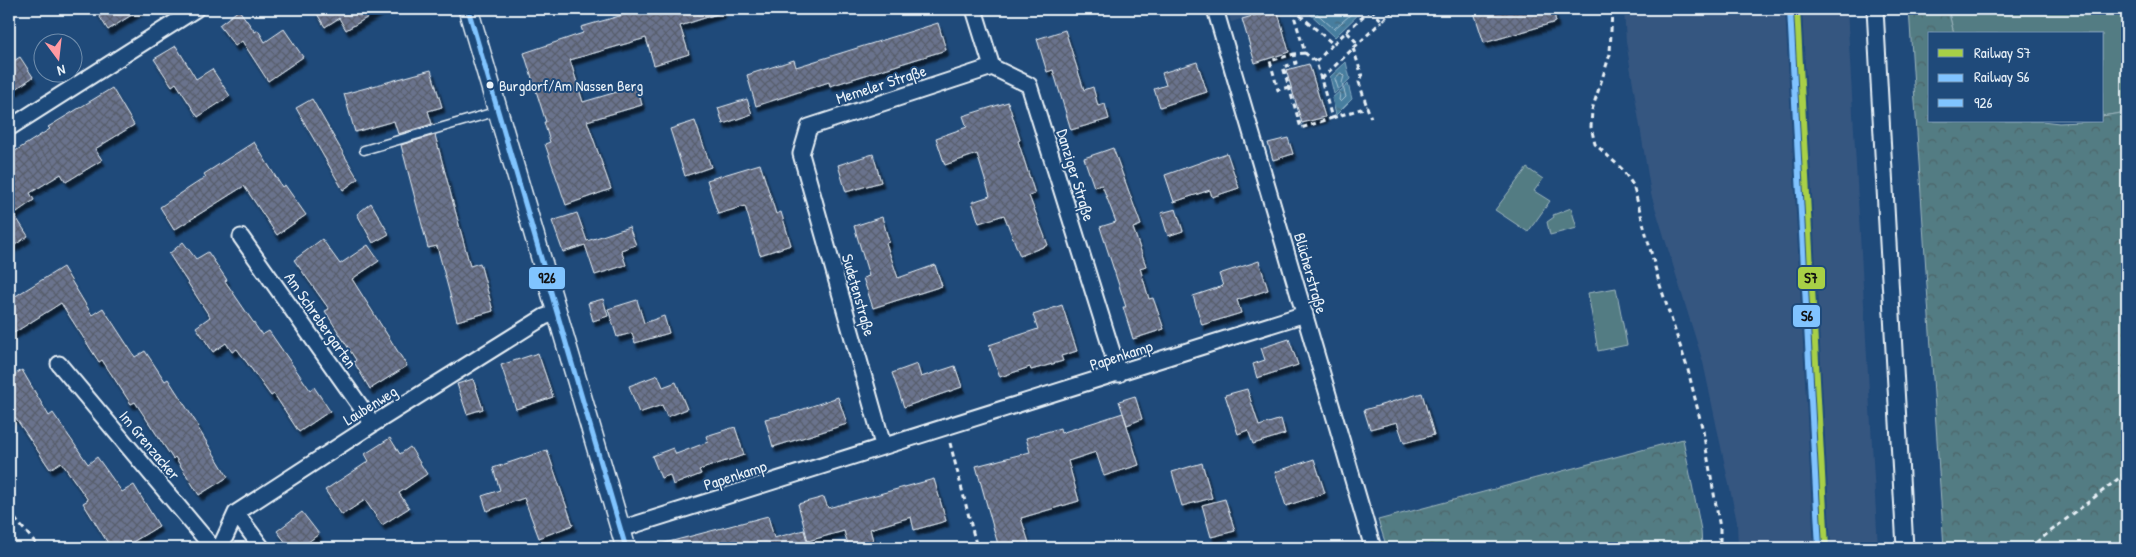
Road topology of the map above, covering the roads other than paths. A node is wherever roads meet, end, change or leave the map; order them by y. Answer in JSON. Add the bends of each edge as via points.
{"nodes":[{"id":1,"x":196,"y":9,"type":"edge"},
{"id":2,"x":468,"y":9,"type":"edge"},
{"id":3,"x":974,"y":9,"type":"edge"},
{"id":4,"x":1215,"y":9,"type":"edge"},
{"id":5,"x":1875,"y":9,"type":"edge"},
{"id":6,"x":992,"y":67,"type":"junction"},
{"id":7,"x":498,"y":111,"type":"junction"},
{"id":8,"x":9,"y":128,"type":"edge"},
{"id":9,"x":364,"y":150,"type":"dead end"},
{"id":10,"x":801,"y":154,"type":"joint"},
{"id":11,"x":241,"y":237,"type":"dead end"},
{"id":12,"x":558,"y":312,"type":"junction"},
{"id":13,"x":1305,"y":314,"type":"junction"},
{"id":14,"x":59,"y":364,"type":"dead end"},
{"id":15,"x":1119,"y":374,"type":"junction"},
{"id":16,"x":373,"y":424,"type":"junction"},
{"id":17,"x":883,"y":445,"type":"junction"},
{"id":18,"x":236,"y":513,"type":"junction"},
{"id":19,"x":621,"y":529,"type":"junction"},
{"id":20,"x":213,"y":548,"type":"edge"},
{"id":21,"x":220,"y":548,"type":"edge"},
{"id":22,"x":262,"y":548,"type":"edge"},
{"id":23,"x":626,"y":548,"type":"edge"},
{"id":24,"x":1373,"y":548,"type":"edge"},
{"id":25,"x":1905,"y":548,"type":"edge"}],
"edges":[{"from":1,"to":8,"type":"street"},
{"from":2,"to":7,"type":"street"},
{"from":3,"to":6,"type":"street"},
{"from":4,"to":13,"type":"street","name":"Blücherstraße"},
{"from":5,"to":25,"type":"street"},
{"from":6,"to":10,"type":"street","name":"Memeler Straße","via":[[809,127]]},
{"from":6,"to":15,"type":"street","name":"Danziger Straße","via":[[1029,85]]},
{"from":7,"to":9,"type":"lane"},
{"from":7,"to":12,"type":"street"},
{"from":10,"to":17,"type":"street","name":"Sudetenstraße"},
{"from":11,"to":16,"type":"street","name":"Am Schrebergarten"},
{"from":12,"to":16,"type":"street","name":"Laubenweg","via":[[544,317]]},
{"from":12,"to":19,"type":"street"},
{"from":13,"to":15,"type":"street","name":"Papenkamp"},
{"from":13,"to":24,"type":"street","name":"Blücherstraße"},
{"from":14,"to":20,"type":"street","name":"Im Grenzacker"},
{"from":15,"to":17,"type":"street","name":"Papenkamp"},
{"from":16,"to":18,"type":"street","name":"Laubenweg"},
{"from":17,"to":19,"type":"street","name":"Papenkamp"},
{"from":18,"to":21,"type":"street"},
{"from":18,"to":22,"type":"street"},
{"from":19,"to":23,"type":"street"}]}
